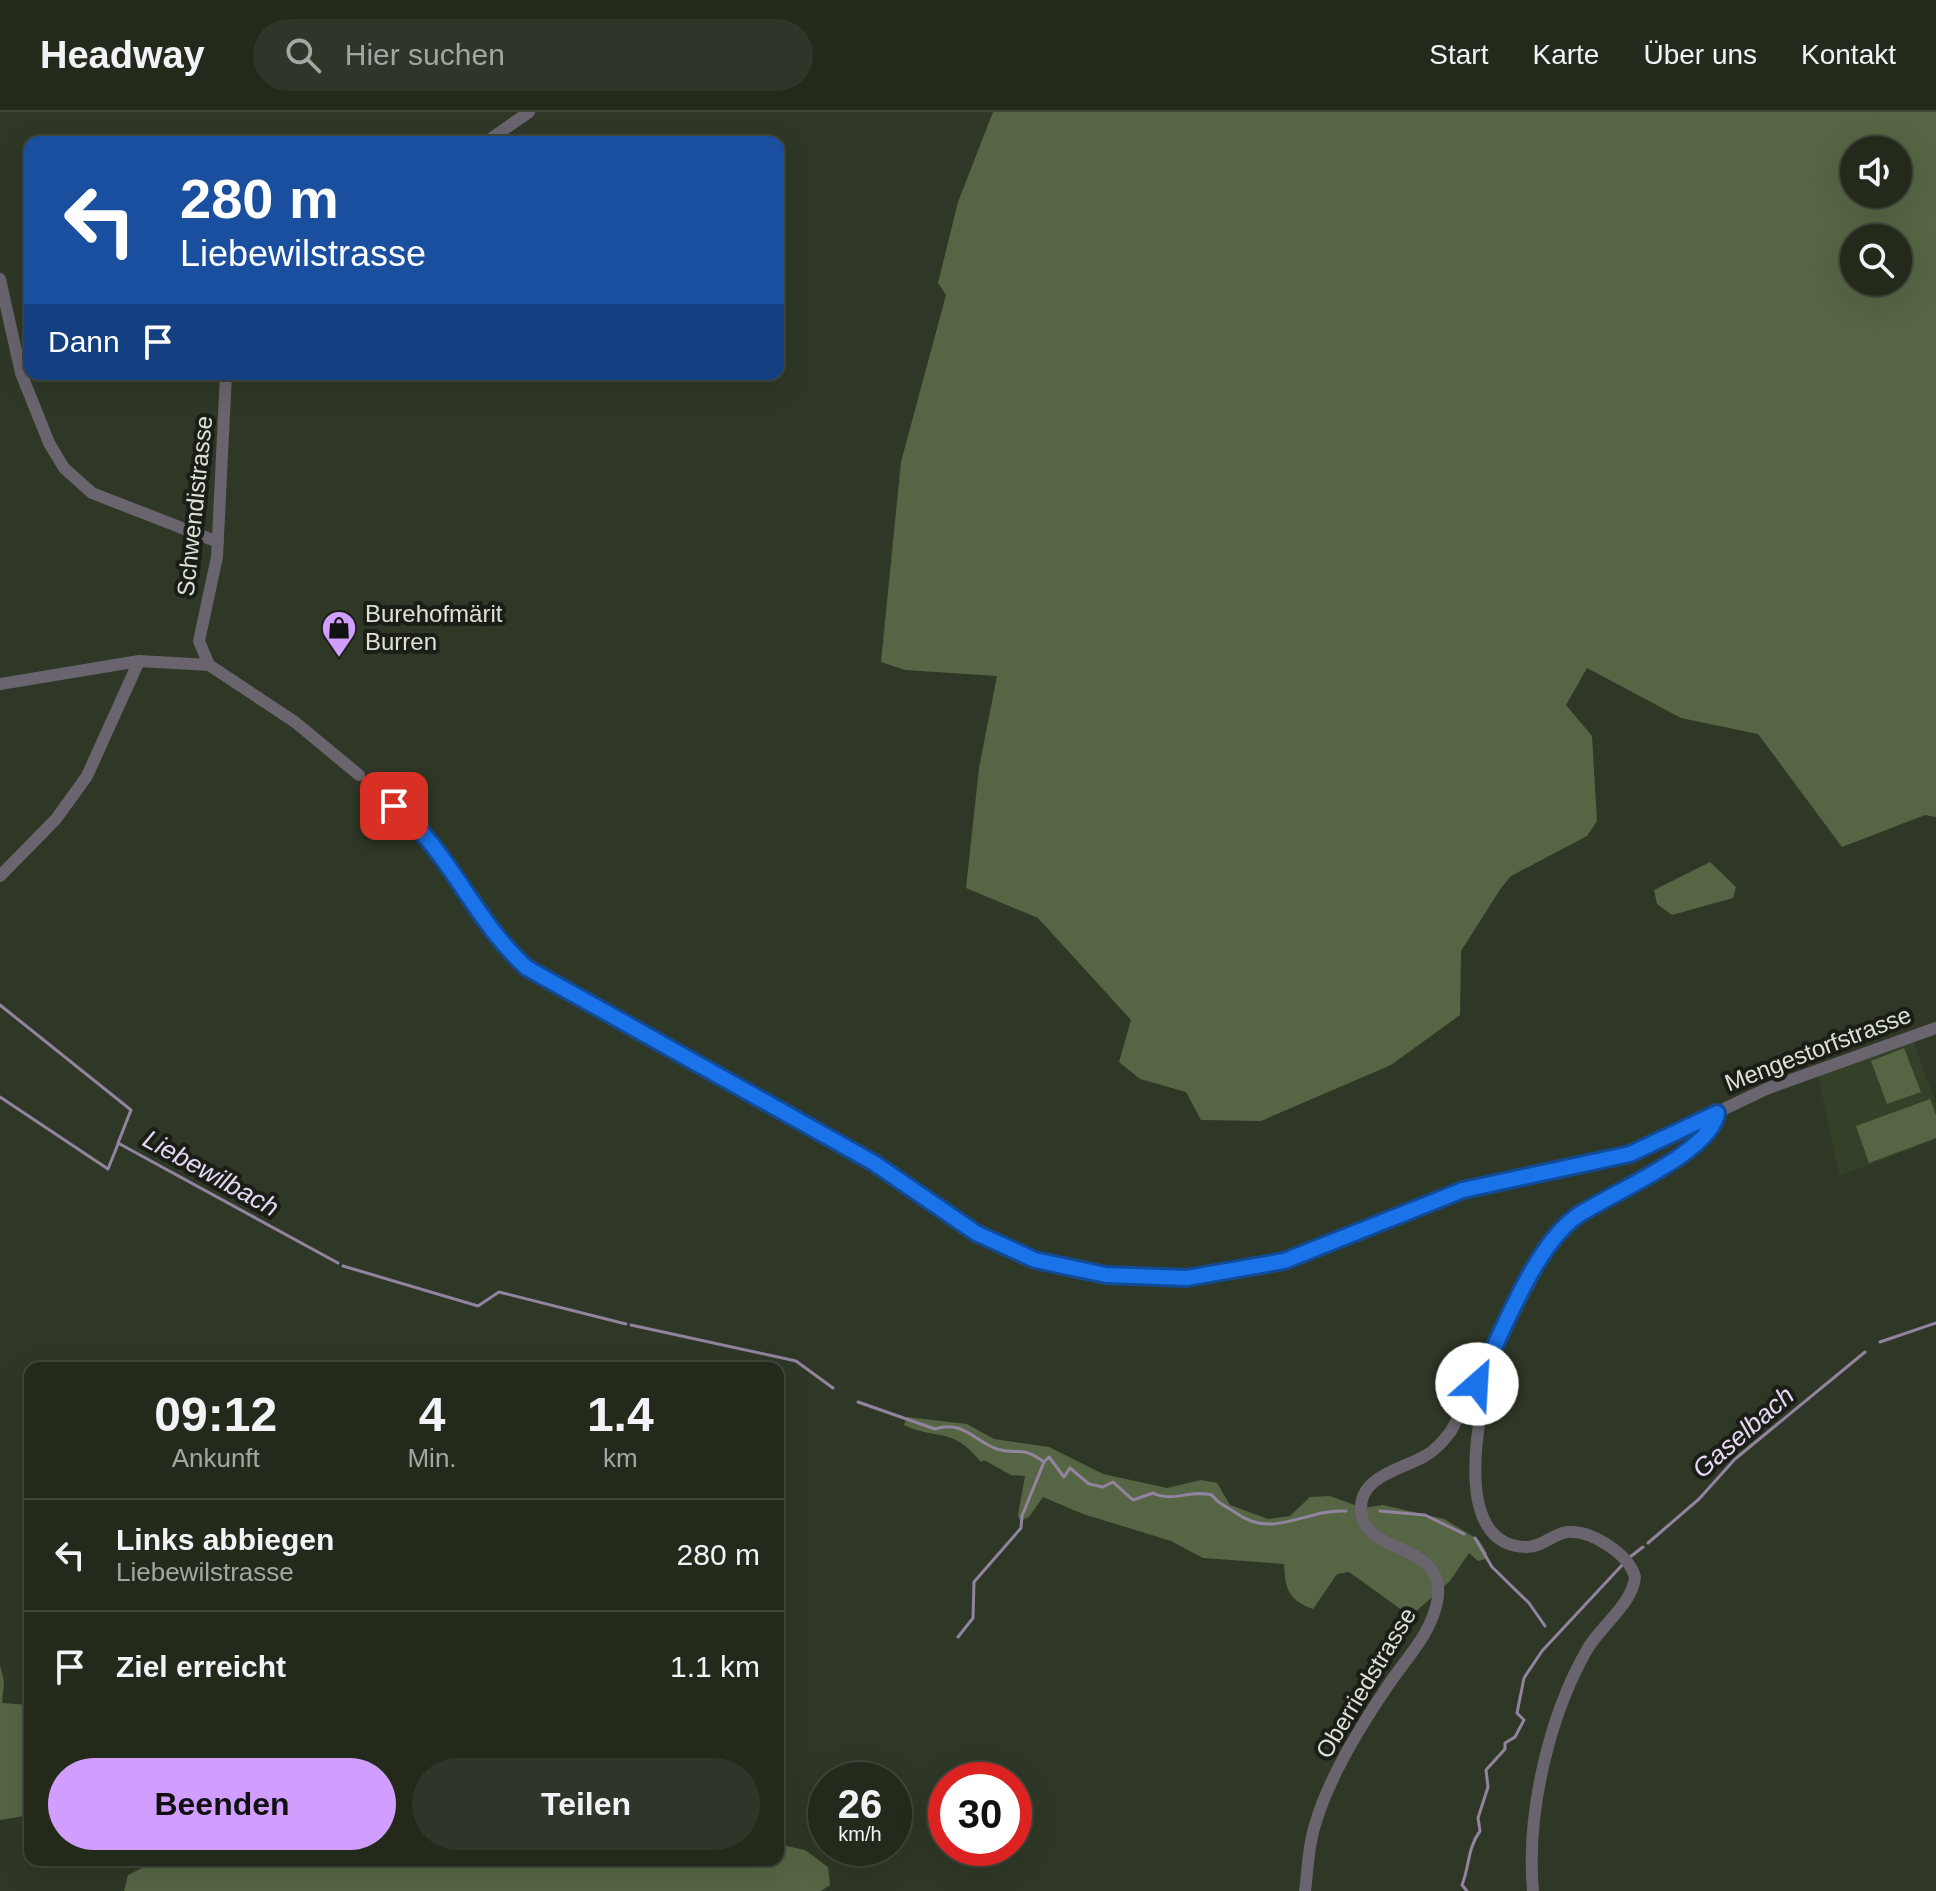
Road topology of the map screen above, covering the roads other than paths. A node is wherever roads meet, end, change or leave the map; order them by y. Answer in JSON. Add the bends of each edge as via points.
{"nodes":[{"id":1,"x":529,"y":112,"type":"edge"},
{"id":2,"x":495,"y":136,"type":"edge"},
{"id":3,"x":0,"y":279,"type":"edge"},
{"id":4,"x":226,"y":380,"type":"edge"},
{"id":5,"x":218,"y":542,"type":"junction"},
{"id":6,"x":199,"y":641,"type":"junction"},
{"id":7,"x":139,"y":661,"type":"junction"},
{"id":8,"x":180,"y":661,"type":"junction"},
{"id":9,"x":209,"y":665,"type":"junction"},
{"id":10,"x":0,"y":684,"type":"edge"},
{"id":11,"x":0,"y":876,"type":"edge"},
{"id":12,"x":1936,"y":1028,"type":"edge"},
{"id":13,"x":1717,"y":1113,"type":"junction"},
{"id":14,"x":1489,"y":1360,"type":"junction"},
{"id":15,"x":1305,"y":1891,"type":"edge"},
{"id":16,"x":1533,"y":1891,"type":"edge"}],
"edges":[{"from":1,"to":2,"type":"street"},
{"from":3,"to":5,"type":"street","via":[[21,373],[64,468],[92,493]]},
{"from":4,"to":5,"type":"street","name":"Schwendistrasse"},
{"from":5,"to":6,"type":"street","name":"Schwendistrasse"},
{"from":6,"to":8,"type":"street"},
{"from":6,"to":9,"type":"street"},
{"from":7,"to":8,"type":"street"},
{"from":7,"to":10,"type":"street"},
{"from":7,"to":11,"type":"street","via":[[87,776],[56,819]]},
{"from":8,"to":9,"type":"street"},
{"from":9,"to":13,"type":"street","name":"Mengestorfstrasse","via":[[295,722],[419,827],[495,934],[527,968],[874,1163],[976,1233],[1060,1266],[1160,1279],[1265,1266],[1305,1255],[1463,1190],[1630,1154]]},
{"from":12,"to":13,"type":"street","name":"Mengestorfstrasse","via":[[1766,1089]]},
{"from":13,"to":14,"type":"street","name":"Oberriedstrasse","via":[[1714,1126],[1697,1143],[1556,1234]]},
{"from":14,"to":15,"type":"street","name":"Oberriedstrasse","via":[[1439,1447],[1377,1479],[1362,1500],[1363,1519],[1371,1532],[1427,1565],[1435,1579],[1436,1606],[1361,1728],[1322,1807]]},
{"from":14,"to":16,"type":"street","via":[[1475,1481],[1486,1521],[1505,1540],[1525,1547],[1580,1533],[1624,1558],[1635,1577],[1632,1590],[1581,1661],[1548,1750],[1534,1812]]}]}
